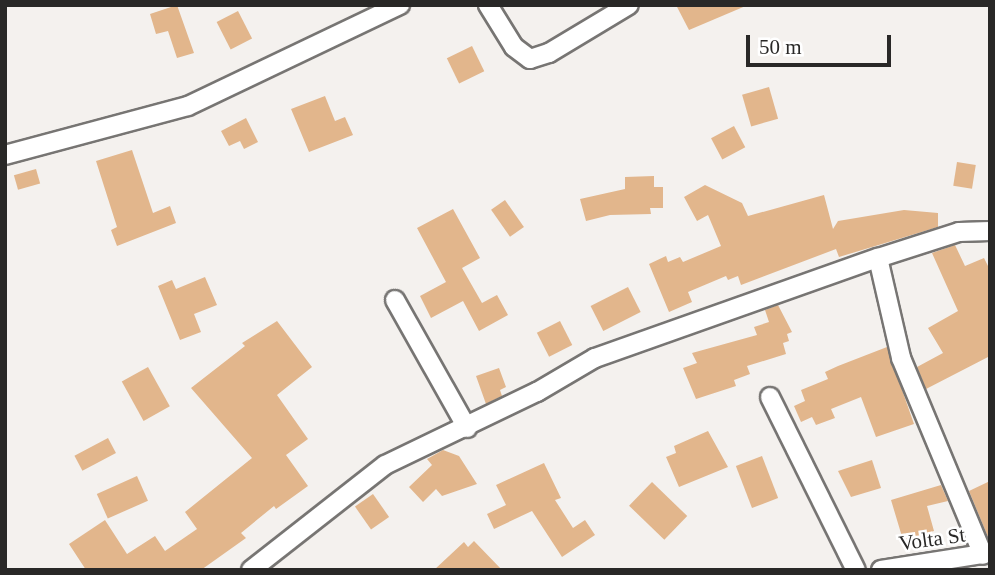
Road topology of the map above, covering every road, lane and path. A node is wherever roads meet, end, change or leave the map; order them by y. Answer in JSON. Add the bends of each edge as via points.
{"nodes":[{"id":1,"x":400,"y":5,"type":"edge"},
{"id":2,"x":488,"y":5,"type":"edge"},
{"id":3,"x":629,"y":5,"type":"edge"},
{"id":4,"x":5,"y":155,"type":"edge"},
{"id":5,"x":990,"y":231,"type":"edge"},
{"id":6,"x":878,"y":258,"type":"junction"},
{"id":7,"x":395,"y":300,"type":"dead end"},
{"id":8,"x":770,"y":397,"type":"dead end"},
{"id":9,"x":467,"y":428,"type":"junction"},
{"id":10,"x":986,"y":554,"type":"edge"},
{"id":11,"x":251,"y":570,"type":"edge"},
{"id":12,"x":856,"y":570,"type":"edge"},
{"id":13,"x":881,"y":570,"type":"edge"}],
"edges":[{"from":1,"to":4,"type":"street","via":[[188,106]]},
{"from":2,"to":3,"type":"street","via":[[513,47],[530,59],[549,53]]},
{"from":5,"to":6,"type":"street","via":[[959,232]]},
{"from":6,"to":9,"type":"street","via":[[595,358]]},
{"from":6,"to":10,"type":"street","via":[[901,358]]},
{"from":7,"to":9,"type":"street"},
{"from":8,"to":12,"type":"street"},
{"from":9,"to":11,"type":"street","via":[[385,465]]},
{"from":10,"to":13,"type":"street","name":"Volta St"}]}
